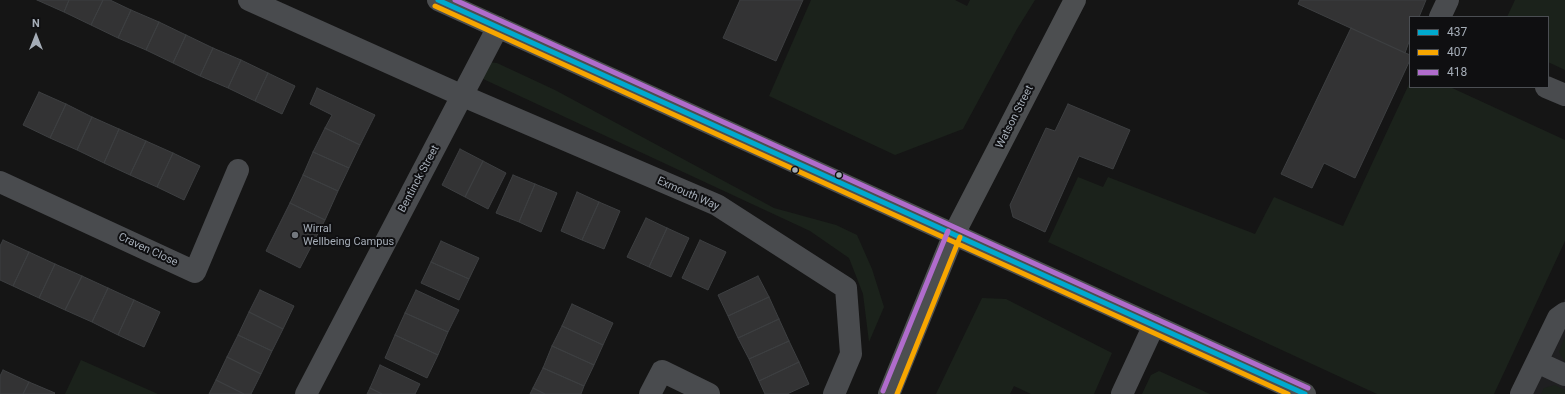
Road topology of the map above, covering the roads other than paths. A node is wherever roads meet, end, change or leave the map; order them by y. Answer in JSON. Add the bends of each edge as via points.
{"nodes":[{"id":1,"x":249,"y":0,"type":"edge"},
{"id":2,"x":438,"y":0,"type":"edge"},
{"id":3,"x":1075,"y":0,"type":"edge"},
{"id":4,"x":1448,"y":0,"type":"edge"},
{"id":5,"x":1440,"y":16,"type":"edge"},
{"id":6,"x":498,"y":27,"type":"junction"},
{"id":7,"x":1548,"y":88,"type":"edge"},
{"id":8,"x":1565,"y":95,"type":"edge"},
{"id":9,"x":463,"y":96,"type":"junction"},
{"id":10,"x":238,"y":170,"type":"dead end"},
{"id":11,"x":0,"y":182,"type":"edge"},
{"id":12,"x":954,"y":234,"type":"junction"},
{"id":13,"x":1565,"y":313,"type":"edge"},
{"id":14,"x":1154,"y":324,"type":"junction"},
{"id":15,"x":1537,"y":362,"type":"junction"},
{"id":16,"x":1565,"y":375,"type":"edge"},
{"id":17,"x":306,"y":394,"type":"edge"},
{"id":18,"x":650,"y":394,"type":"edge"},
{"id":19,"x":709,"y":394,"type":"edge"},
{"id":20,"x":834,"y":394,"type":"edge"},
{"id":21,"x":889,"y":394,"type":"edge"},
{"id":22,"x":1122,"y":394,"type":"edge"},
{"id":23,"x":1305,"y":394,"type":"edge"},
{"id":24,"x":1522,"y":394,"type":"edge"}],
"edges":[{"from":1,"to":9,"type":"street"},
{"from":2,"to":6,"type":"main road"},
{"from":3,"to":12,"type":"main road","name":"Watson Street"},
{"from":4,"to":5,"type":"street"},
{"from":6,"to":9,"type":"street","name":"Bentinck Street"},
{"from":6,"to":12,"type":"main road"},
{"from":7,"to":8,"type":"street"},
{"from":9,"to":17,"type":"street","name":"Bentinck Street"},
{"from":9,"to":20,"type":"street","name":"Exmouth Way","via":[[717,205],[846,288],[850,354]]},
{"from":10,"to":11,"type":"street","name":"Craven Close","via":[[196,272]]},
{"from":12,"to":14,"type":"main road"},
{"from":12,"to":21,"type":"main road","name":"Watson Street"},
{"from":13,"to":15,"type":"street","via":[[1558,318]]},
{"from":14,"to":22,"type":"street"},
{"from":14,"to":23,"type":"main road"},
{"from":15,"to":16,"type":"street"},
{"from":15,"to":24,"type":"street"},
{"from":18,"to":19,"type":"street","via":[[662,370]]}]}
